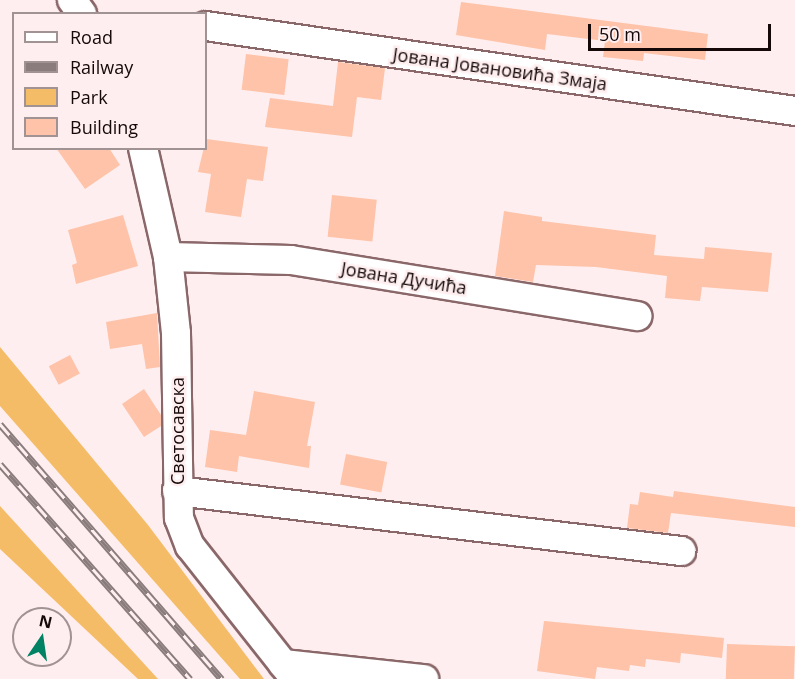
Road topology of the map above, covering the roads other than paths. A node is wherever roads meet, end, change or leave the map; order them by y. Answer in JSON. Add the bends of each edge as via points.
{"nodes":[{"id":1,"x":207,"y":26,"type":"edge"},
{"id":2,"x":795,"y":111,"type":"edge"},
{"id":3,"x":143,"y":150,"type":"edge"},
{"id":4,"x":168,"y":257,"type":"junction"},
{"id":5,"x":639,"y":316,"type":"dead end"},
{"id":6,"x":177,"y":492,"type":"junction"},
{"id":7,"x":681,"y":551,"type":"dead end"},
{"id":8,"x":289,"y":671,"type":"edge"},
{"id":9,"x":424,"y":679,"type":"edge"}],
"edges":[{"from":1,"to":2,"type":"street","name":"Јована Јовановића Змаја"},
{"from":3,"to":4,"type":"street","name":"Светосавска"},
{"from":4,"to":5,"type":"street","name":"Јована Дучића","via":[[291,260]]},
{"from":4,"to":6,"type":"street","name":"Светосавска","via":[[176,333]]},
{"from":6,"to":7,"type":"street"},
{"from":6,"to":8,"type":"street","name":"Светосавска","via":[[179,518],[190,546]]},
{"from":8,"to":9,"type":"street"}]}
